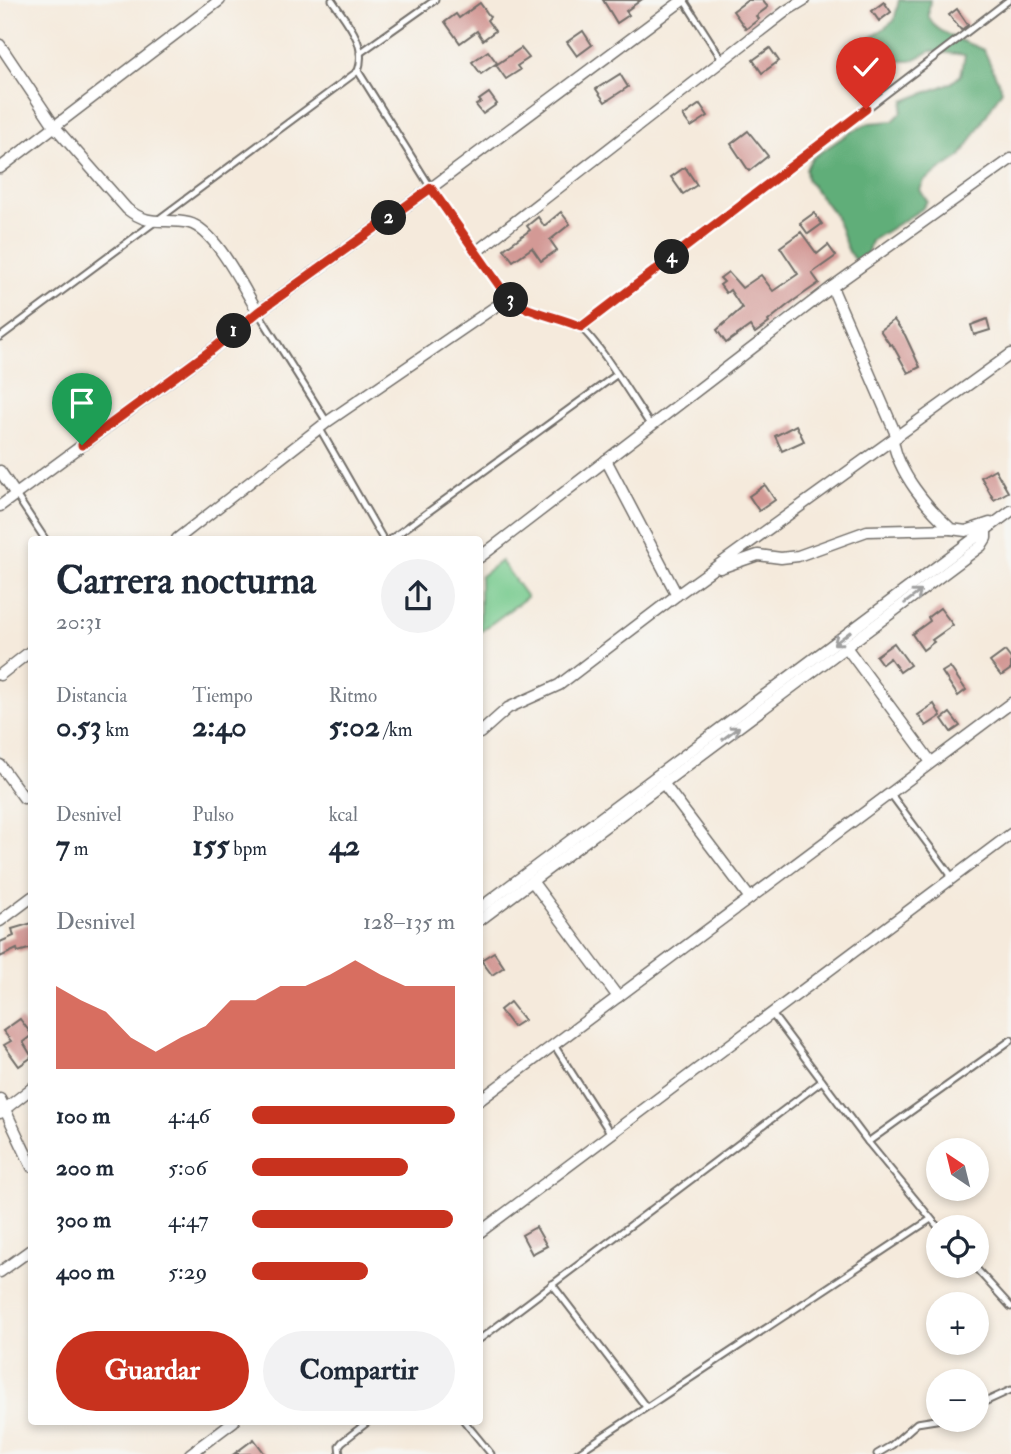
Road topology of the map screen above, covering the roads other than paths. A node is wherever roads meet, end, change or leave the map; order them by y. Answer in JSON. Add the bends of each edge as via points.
{"nodes":[{"id":1,"x":220,"y":0,"type":"edge"},
{"id":2,"x":332,"y":0,"type":"edge"},
{"id":3,"x":435,"y":0,"type":"edge"},
{"id":4,"x":684,"y":0,"type":"edge"},
{"id":5,"x":804,"y":0,"type":"edge"},
{"id":6,"x":1009,"y":0,"type":"edge"},
{"id":7,"x":0,"y":44,"type":"edge"},
{"id":8,"x":360,"y":53,"type":"junction"},
{"id":9,"x":723,"y":61,"type":"junction"},
{"id":10,"x":358,"y":71,"type":"junction"},
{"id":11,"x":55,"y":127,"type":"junction"},
{"id":12,"x":1011,"y":159,"type":"edge"},
{"id":13,"x":0,"y":168,"type":"edge"},
{"id":14,"x":431,"y":188,"type":"junction"},
{"id":15,"x":156,"y":221,"type":"junction"},
{"id":16,"x":476,"y":252,"type":"junction"},
{"id":17,"x":832,"y":287,"type":"junction"},
{"id":18,"x":508,"y":298,"type":"junction"},
{"id":19,"x":258,"y":312,"type":"junction"},
{"id":20,"x":581,"y":327,"type":"junction"},
{"id":21,"x":0,"y":337,"type":"edge"},
{"id":22,"x":1011,"y":354,"type":"edge"},
{"id":23,"x":616,"y":375,"type":"junction"},
{"id":24,"x":324,"y":425,"type":"junction"},
{"id":25,"x":651,"y":426,"type":"junction"},
{"id":26,"x":895,"y":438,"type":"junction"},
{"id":27,"x":606,"y":460,"type":"junction"},
{"id":28,"x":0,"y":471,"type":"edge"},
{"id":29,"x":15,"y":493,"type":"junction"},
{"id":30,"x":0,"y":506,"type":"edge"},
{"id":31,"x":1011,"y":511,"type":"edge"},
{"id":32,"x":997,"y":521,"type":"junction"},
{"id":33,"x":951,"y":529,"type":"junction"},
{"id":34,"x":986,"y":530,"type":"junction"},
{"id":35,"x":43,"y":536,"type":"edge"},
{"id":36,"x":181,"y":536,"type":"edge"},
{"id":37,"x":381,"y":536,"type":"edge"},
{"id":38,"x":395,"y":536,"type":"edge"},
{"id":39,"x":483,"y":555,"type":"edge"},
{"id":40,"x":709,"y":572,"type":"junction"},
{"id":41,"x":677,"y":595,"type":"junction"},
{"id":42,"x":846,"y":647,"type":"junction"},
{"id":43,"x":28,"y":653,"type":"edge"},
{"id":44,"x":0,"y":675,"type":"edge"},
{"id":45,"x":1011,"y":703,"type":"edge"},
{"id":46,"x":483,"y":730,"type":"edge"},
{"id":47,"x":931,"y":762,"type":"junction"},
{"id":48,"x":0,"y":765,"type":"edge"},
{"id":49,"x":663,"y":783,"type":"junction"},
{"id":50,"x":890,"y":793,"type":"junction"},
{"id":51,"x":24,"y":798,"type":"dead end"},
{"id":52,"x":1011,"y":834,"type":"edge"},
{"id":53,"x":953,"y":878,"type":"junction"},
{"id":54,"x":532,"y":881,"type":"junction"},
{"id":55,"x":750,"y":898,"type":"junction"},
{"id":56,"x":28,"y":900,"type":"edge"},
{"id":57,"x":483,"y":906,"type":"edge"},
{"id":58,"x":483,"y":918,"type":"edge"},
{"id":59,"x":0,"y":921,"type":"edge"},
{"id":60,"x":618,"y":997,"type":"junction"},
{"id":61,"x":771,"y":1014,"type":"junction"},
{"id":62,"x":1011,"y":1040,"type":"edge"},
{"id":63,"x":554,"y":1045,"type":"junction"},
{"id":64,"x":822,"y":1081,"type":"junction"},
{"id":65,"x":28,"y":1091,"type":"edge"},
{"id":66,"x":483,"y":1098,"type":"edge"},
{"id":67,"x":2,"y":1107,"type":"edge"},
{"id":68,"x":611,"y":1134,"type":"junction"},
{"id":69,"x":868,"y":1142,"type":"junction"},
{"id":70,"x":28,"y":1159,"type":"edge"},
{"id":71,"x":928,"y":1215,"type":"edge"},
{"id":72,"x":926,"y":1222,"type":"edge"},
{"id":73,"x":483,"y":1230,"type":"edge"},
{"id":74,"x":28,"y":1252,"type":"edge"},
{"id":75,"x":0,"y":1272,"type":"edge"},
{"id":76,"x":985,"y":1278,"type":"edge"},
{"id":77,"x":552,"y":1284,"type":"junction"},
{"id":78,"x":1011,"y":1307,"type":"edge"},
{"id":79,"x":483,"y":1337,"type":"edge"},
{"id":80,"x":1011,"y":1390,"type":"edge"},
{"id":81,"x":989,"y":1400,"type":"edge"},
{"id":82,"x":646,"y":1408,"type":"junction"},
{"id":83,"x":926,"y":1422,"type":"edge"},
{"id":84,"x":229,"y":1425,"type":"edge"},
{"id":85,"x":364,"y":1425,"type":"edge"},
{"id":86,"x":467,"y":1425,"type":"edge"},
{"id":87,"x":190,"y":1454,"type":"edge"},
{"id":88,"x":340,"y":1454,"type":"edge"},
{"id":89,"x":491,"y":1454,"type":"edge"},
{"id":90,"x":576,"y":1454,"type":"edge"},
{"id":91,"x":877,"y":1454,"type":"edge"}],
"edges":[{"from":1,"to":11,"type":"street"},
{"from":2,"to":8,"type":"lane","via":[[354,32]]},
{"from":3,"to":8,"type":"lane"},
{"from":4,"to":9,"type":"lane"},
{"from":4,"to":14,"type":"street"},
{"from":5,"to":9,"type":"street"},
{"from":6,"to":20,"type":"lane"},
{"from":7,"to":11,"type":"street"},
{"from":8,"to":10,"type":"lane"},
{"from":9,"to":16,"type":"street"},
{"from":10,"to":14,"type":"lane"},
{"from":10,"to":15,"type":"lane"},
{"from":11,"to":13,"type":"street"},
{"from":11,"to":15,"type":"street","via":[[127,209],[139,219]]},
{"from":12,"to":17,"type":"street"},
{"from":14,"to":16,"type":"lane"},
{"from":14,"to":19,"type":"street"},
{"from":15,"to":19,"type":"street","via":[[191,224],[210,236]]},
{"from":15,"to":21,"type":"lane"},
{"from":16,"to":18,"type":"lane"},
{"from":17,"to":25,"type":"street"},
{"from":17,"to":26,"type":"street"},
{"from":18,"to":20,"type":"lane","via":[[522,308]]},
{"from":18,"to":24,"type":"street"},
{"from":19,"to":24,"type":"lane"},
{"from":19,"to":29,"type":"street"},
{"from":20,"to":23,"type":"lane"},
{"from":22,"to":26,"type":"street"},
{"from":23,"to":25,"type":"lane"},
{"from":23,"to":38,"type":"lane"},
{"from":24,"to":36,"type":"street"},
{"from":24,"to":37,"type":"lane"},
{"from":25,"to":27,"type":"street"},
{"from":26,"to":33,"type":"street","via":[[899,462],[913,485]]},
{"from":26,"to":40,"type":"street"},
{"from":27,"to":39,"type":"street"},
{"from":27,"to":41,"type":"street"},
{"from":28,"to":29,"type":"street"},
{"from":29,"to":30,"type":"street"},
{"from":29,"to":35,"type":"lane"},
{"from":31,"to":32,"type":"street"},
{"from":32,"to":33,"type":"street","via":[[966,531]]},
{"from":32,"to":34,"type":"street"},
{"from":33,"to":40,"type":"street","via":[[867,531],[798,556],[758,555]]},
{"from":42,"to":34,"type":"street","one_way":true,"via":[[981,546]]},
{"from":34,"to":57,"type":"street","one_way":true},
{"from":40,"to":41,"type":"street"},
{"from":41,"to":46,"type":"street","via":[[559,685],[508,708]]},
{"from":42,"to":47,"type":"street"},
{"from":49,"to":42,"type":"street","one_way":true},
{"from":43,"to":44,"type":"street"},
{"from":45,"to":47,"type":"street"},
{"from":47,"to":50,"type":"street"},
{"from":48,"to":51,"type":"street"},
{"from":49,"to":54,"type":"street"},
{"from":49,"to":55,"type":"street"},
{"from":50,"to":53,"type":"lane"},
{"from":50,"to":55,"type":"street"},
{"from":52,"to":53,"type":"street"},
{"from":53,"to":61,"type":"street"},
{"from":54,"to":58,"type":"street"},
{"from":54,"to":60,"type":"street"},
{"from":55,"to":60,"type":"street"},
{"from":56,"to":59,"type":"street"},
{"from":60,"to":63,"type":"street"},
{"from":61,"to":64,"type":"lane"},
{"from":61,"to":68,"type":"street"},
{"from":62,"to":69,"type":"lane"},
{"from":63,"to":66,"type":"street"},
{"from":63,"to":68,"type":"lane"},
{"from":64,"to":69,"type":"lane"},
{"from":64,"to":77,"type":"lane"},
{"from":65,"to":67,"type":"street"},
{"from":67,"to":70,"type":"street"},
{"from":68,"to":73,"type":"street"},
{"from":69,"to":71,"type":"lane"},
{"from":72,"to":82,"type":"lane"},
{"from":74,"to":75,"type":"street"},
{"from":76,"to":78,"type":"lane"},
{"from":77,"to":79,"type":"lane"},
{"from":77,"to":82,"type":"lane"},
{"from":80,"to":81,"type":"lane"},
{"from":82,"to":90,"type":"lane"},
{"from":83,"to":91,"type":"lane"},
{"from":84,"to":87,"type":"street"},
{"from":85,"to":88,"type":"lane","via":[[342,1441]]},
{"from":86,"to":89,"type":"lane"}]}
